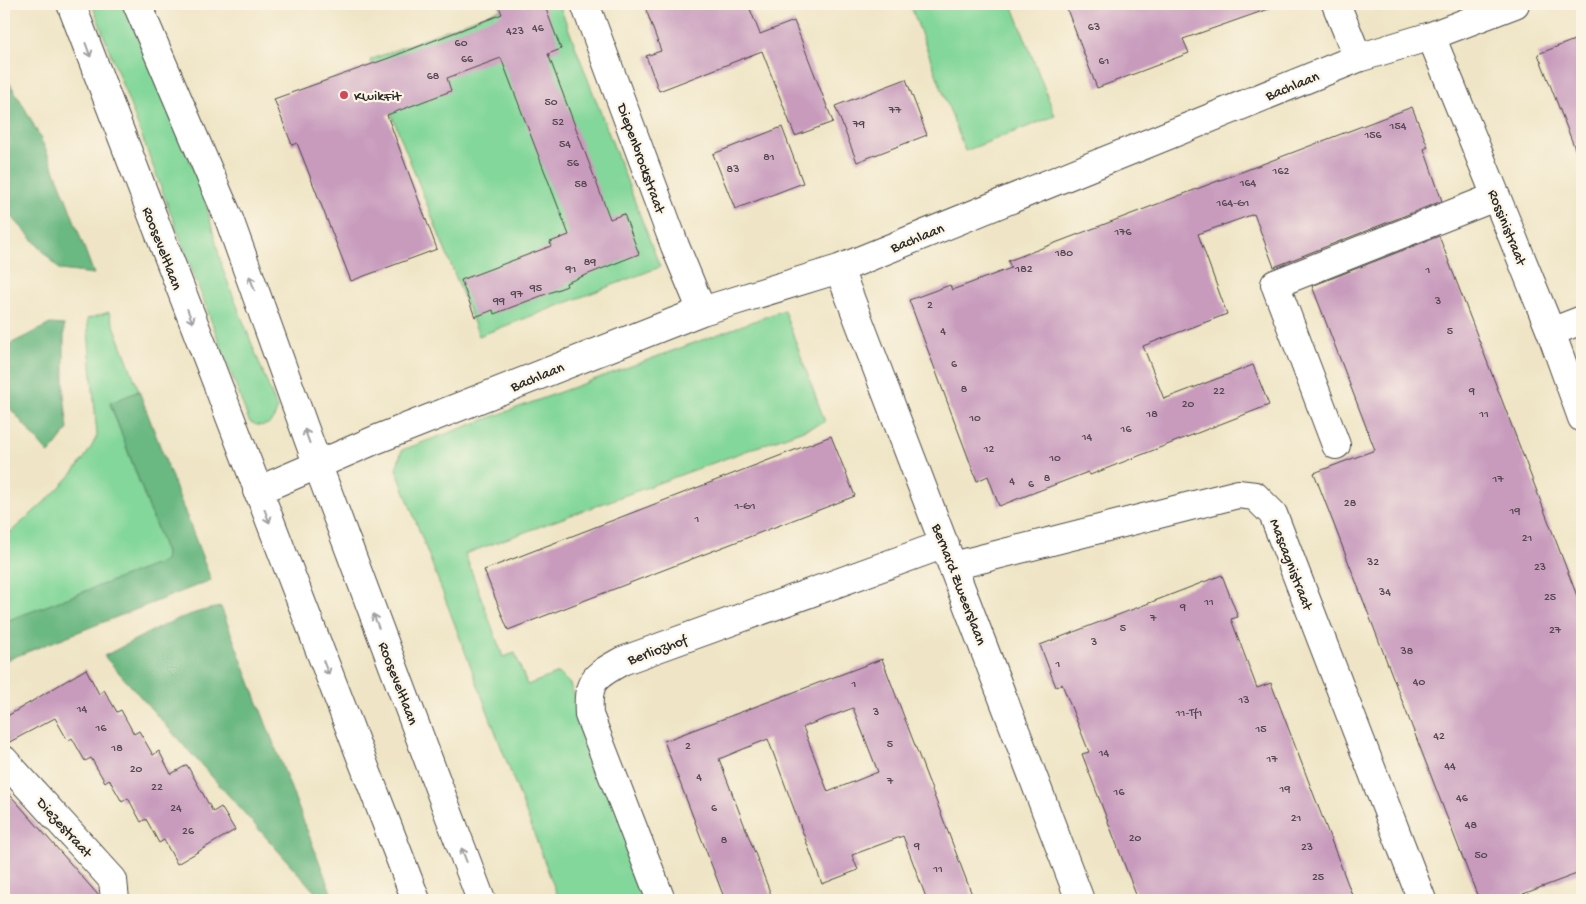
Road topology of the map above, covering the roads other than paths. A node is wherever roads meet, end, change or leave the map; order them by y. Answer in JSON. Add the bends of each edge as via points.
{"nodes":[{"id":1,"x":71,"y":4,"type":"edge"},
{"id":2,"x":137,"y":4,"type":"edge"},
{"id":3,"x":585,"y":4,"type":"edge"},
{"id":4,"x":1336,"y":4,"type":"edge"},
{"id":5,"x":1515,"y":4,"type":"edge"},
{"id":6,"x":1430,"y":36,"type":"junction"},
{"id":7,"x":1358,"y":58,"type":"junction"},
{"id":8,"x":1496,"y":197,"type":"junction"},
{"id":9,"x":838,"y":269,"type":"junction"},
{"id":10,"x":702,"y":311,"type":"junction"},
{"id":11,"x":1582,"y":320,"type":"edge"},
{"id":12,"x":1551,"y":332,"type":"junction"},
{"id":13,"x":1582,"y":418,"type":"edge"},
{"id":14,"x":1336,"y":445,"type":"dead end"},
{"id":15,"x":318,"y":466,"type":"junction"},
{"id":16,"x":257,"y":491,"type":"junction"},
{"id":17,"x":949,"y":555,"type":"junction"},
{"id":18,"x":4,"y":760,"type":"edge"},
{"id":19,"x":115,"y":900,"type":"edge"},
{"id":20,"x":416,"y":900,"type":"edge"},
{"id":21,"x":481,"y":900,"type":"edge"},
{"id":22,"x":661,"y":900,"type":"edge"},
{"id":23,"x":1080,"y":900,"type":"edge"},
{"id":24,"x":1422,"y":900,"type":"edge"}],
"edges":[{"from":1,"to":16,"type":"street","name":"Rooseveltlaan","one_way":true},
{"from":15,"to":2,"type":"street","name":"Rooseveltlaan","one_way":true,"via":[[229,220]]},
{"from":3,"to":10,"type":"street","name":"Diepenbrockstraat"},
{"from":4,"to":7,"type":"street"},
{"from":5,"to":6,"type":"street","name":"Bachlaan"},
{"from":6,"to":7,"type":"street","name":"Bachlaan"},
{"from":6,"to":8,"type":"street","name":"Rossinistraat"},
{"from":7,"to":9,"type":"street","name":"Bachlaan"},
{"from":8,"to":12,"type":"street","name":"Rossinistraat"},
{"from":8,"to":14,"type":"street","via":[[1276,284]]},
{"from":9,"to":10,"type":"street","name":"Bachlaan"},
{"from":9,"to":17,"type":"street","name":"Bernard Zweerslaan"},
{"from":10,"to":15,"type":"street","name":"Bachlaan","via":[[375,440]]},
{"from":11,"to":12,"type":"street"},
{"from":12,"to":13,"type":"street","name":"Rossinistraat"},
{"from":15,"to":16,"type":"street"},
{"from":21,"to":15,"type":"street","name":"Rooseveltlaan","one_way":true},
{"from":16,"to":20,"type":"street","name":"Rooseveltlaan","one_way":true},
{"from":17,"to":22,"type":"street","name":"Berliozhof","via":[[622,661],[600,673],[588,692],[589,715]]},
{"from":17,"to":23,"type":"street","name":"Bernard Zweerslaan"},
{"from":17,"to":24,"type":"street","name":"Mascagnistraat","via":[[1238,494],[1255,496],[1273,514]]},
{"from":18,"to":19,"type":"street","name":"Diezestraat","via":[[113,880]]}]}
